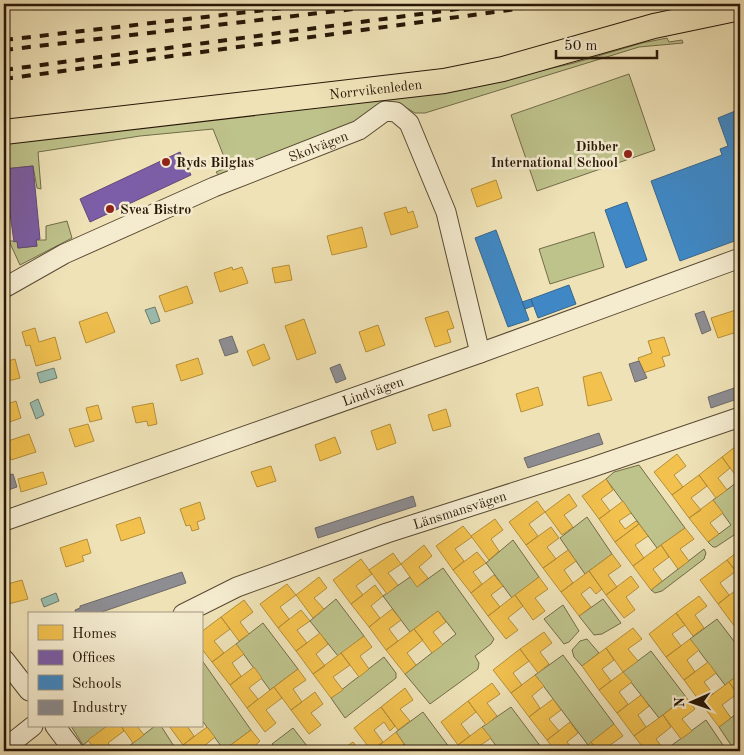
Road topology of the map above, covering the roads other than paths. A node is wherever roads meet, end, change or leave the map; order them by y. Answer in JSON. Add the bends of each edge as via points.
{"nodes":[{"id":1,"x":740,"y":8,"type":"edge"},
{"id":2,"x":4,"y":132,"type":"edge"},
{"id":3,"x":740,"y":258,"type":"edge"},
{"id":4,"x":4,"y":288,"type":"edge"},
{"id":5,"x":480,"y":353,"type":"junction"},
{"id":6,"x":740,"y":417,"type":"edge"},
{"id":7,"x":4,"y":521,"type":"edge"},
{"id":8,"x":187,"y":612,"type":"edge"},
{"id":9,"x":4,"y":659,"type":"edge"},
{"id":10,"x":28,"y":690,"type":"edge"},
{"id":11,"x":30,"y":728,"type":"edge"},
{"id":12,"x":57,"y":728,"type":"edge"},
{"id":13,"x":4,"y":749,"type":"edge"},
{"id":14,"x":74,"y":751,"type":"edge"}],
"edges":[{"from":1,"to":2,"type":"main road","name":"Norrvikenleden","via":[[654,26],[503,69],[444,81]]},
{"from":3,"to":5,"type":"street","name":"Lindvägen"},
{"from":4,"to":5,"type":"street","name":"Skolvägen","via":[[64,254],[214,187],[359,130],[385,111],[396,112],[408,123],[446,212]]},
{"from":5,"to":7,"type":"street","name":"Lindvägen"},
{"from":6,"to":8,"type":"street","name":"Länsmansvägen","via":[[387,533],[221,593]]},
{"from":9,"to":10,"type":"street"},
{"from":11,"to":13,"type":"street"},
{"from":12,"to":14,"type":"street"}]}
